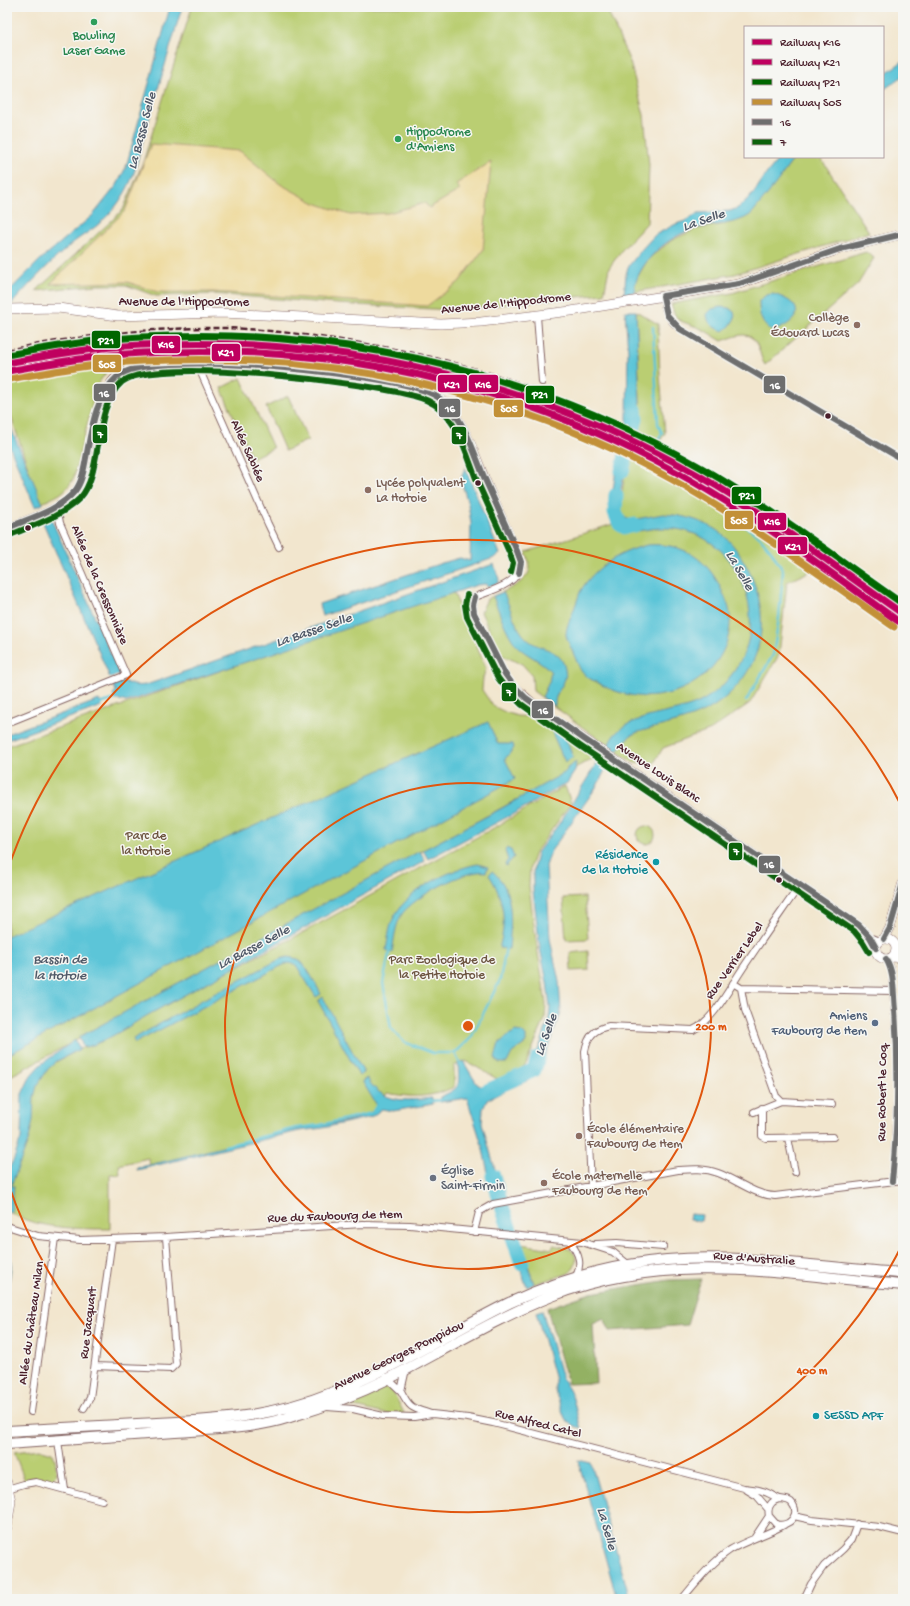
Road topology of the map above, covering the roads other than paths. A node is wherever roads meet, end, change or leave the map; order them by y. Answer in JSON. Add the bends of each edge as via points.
{"nodes":[{"id":1,"x":903,"y":234,"type":"edge"},
{"id":2,"x":663,"y":296,"type":"junction"},
{"id":3,"x":7,"y":309,"type":"edge"},
{"id":4,"x":536,"y":316,"type":"junction"},
{"id":5,"x":197,"y":364,"type":"junction"},
{"id":6,"x":542,"y":382,"type":"dead end"},
{"id":7,"x":903,"y":460,"type":"edge"},
{"id":8,"x":59,"y":504,"type":"junction"},
{"id":9,"x":7,"y":528,"type":"edge"},
{"id":10,"x":279,"y":547,"type":"dead end"},
{"id":11,"x":7,"y":723,"type":"edge"},
{"id":12,"x":903,"y":883,"type":"edge"},
{"id":13,"x":800,"y":885,"type":"junction"},
{"id":14,"x":885,"y":942,"type":"junction"},
{"id":15,"x":903,"y":953,"type":"edge"},
{"id":16,"x":889,"y":958,"type":"junction"},
{"id":17,"x":903,"y":958,"type":"edge"},
{"id":18,"x":733,"y":983,"type":"junction"},
{"id":19,"x":741,"y":988,"type":"junction"},
{"id":20,"x":893,"y":991,"type":"junction"},
{"id":21,"x":781,"y":1101,"type":"junction"},
{"id":22,"x":901,"y":1102,"type":"edge"},
{"id":23,"x":832,"y":1104,"type":"dead end"},
{"id":24,"x":762,"y":1108,"type":"junction"},
{"id":25,"x":754,"y":1112,"type":"dead end"},
{"id":26,"x":833,"y":1137,"type":"dead end"},
{"id":27,"x":788,"y":1138,"type":"junction"},
{"id":28,"x":795,"y":1172,"type":"dead end"},
{"id":29,"x":903,"y":1180,"type":"edge"},
{"id":30,"x":892,"y":1181,"type":"junction"},
{"id":31,"x":591,"y":1186,"type":"junction"},
{"id":32,"x":10,"y":1228,"type":"edge"},
{"id":33,"x":474,"y":1232,"type":"junction"},
{"id":34,"x":166,"y":1237,"type":"junction"},
{"id":35,"x":55,"y":1238,"type":"junction"},
{"id":36,"x":112,"y":1240,"type":"junction"},
{"id":37,"x":570,"y":1242,"type":"junction"},
{"id":38,"x":593,"y":1244,"type":"junction"},
{"id":39,"x":663,"y":1247,"type":"dead end"},
{"id":40,"x":629,"y":1265,"type":"junction"},
{"id":41,"x":597,"y":1272,"type":"joint"},
{"id":42,"x":903,"y":1273,"type":"edge"},
{"id":43,"x":575,"y":1278,"type":"junction"},
{"id":44,"x":604,"y":1280,"type":"joint"},
{"id":45,"x":903,"y":1285,"type":"edge"},
{"id":46,"x":95,"y":1366,"type":"junction"},
{"id":47,"x":406,"y":1369,"type":"junction"},
{"id":48,"x":384,"y":1375,"type":"junction"},
{"id":49,"x":401,"y":1391,"type":"junction"},
{"id":50,"x":324,"y":1407,"type":"junction"},
{"id":51,"x":84,"y":1408,"type":"dead end"},
{"id":52,"x":31,"y":1412,"type":"dead end"},
{"id":53,"x":432,"y":1414,"type":"junction"},
{"id":54,"x":7,"y":1431,"type":"edge"},
{"id":55,"x":58,"y":1441,"type":"junction"},
{"id":56,"x":7,"y":1444,"type":"edge"},
{"id":57,"x":8,"y":1486,"type":"edge"},
{"id":58,"x":744,"y":1488,"type":"junction"},
{"id":59,"x":65,"y":1490,"type":"junction"},
{"id":60,"x":779,"y":1499,"type":"junction"},
{"id":61,"x":102,"y":1500,"type":"dead end"},
{"id":62,"x":8,"y":1512,"type":"edge"},
{"id":63,"x":768,"y":1512,"type":"junction"},
{"id":64,"x":794,"y":1516,"type":"junction"},
{"id":65,"x":857,"y":1524,"type":"junction"},
{"id":66,"x":784,"y":1525,"type":"junction"},
{"id":67,"x":7,"y":1526,"type":"edge"},
{"id":68,"x":903,"y":1533,"type":"edge"},
{"id":69,"x":755,"y":1537,"type":"junction"},
{"id":70,"x":682,"y":1599,"type":"edge"},
{"id":71,"x":804,"y":1599,"type":"edge"}],
"edges":[{"from":1,"to":2,"type":"main road","name":"Avenue de l'Hippodrome","via":[[840,249],[739,284]]},
{"from":2,"to":4,"type":"main road","name":"Avenue de l'Hippodrome"},
{"from":2,"to":7,"type":"street","via":[[669,320],[680,329]]},
{"from":3,"to":4,"type":"main road","name":"Avenue de l'Hippodrome","via":[[58,308],[111,315],[256,314],[441,324]]},
{"from":4,"to":6,"type":"street"},
{"from":5,"to":8,"type":"street","via":[[142,366],[123,371],[110,382],[101,398],[78,487]]},
{"from":5,"to":10,"type":"street","name":"Allée Sablée"},
{"from":5,"to":13,"type":"street","name":"Avenue Louis Blanc","via":[[315,371],[422,390],[445,403],[457,418],[475,453],[521,562],[519,573],[503,586],[475,597],[473,605],[474,613],[496,659],[513,685],[526,698],[584,739]]},
{"from":8,"to":9,"type":"street"},
{"from":8,"to":11,"type":"street","name":"Allée de la Cressonnière","via":[[60,523],[126,675]]},
{"from":12,"to":14,"type":"main road"},
{"from":13,"to":14,"type":"street","name":"Avenue Louis Blanc","via":[[859,926],[870,937]]},
{"from":13,"to":18,"type":"street","name":"Rue Verrier Lebel"},
{"from":14,"to":15,"type":"main road","name":"Avenue Louis Blanc"},
{"from":14,"to":16,"type":"main road","via":[[896,951]]},
{"from":14,"to":16,"type":"main road","via":[[878,956]]},
{"from":16,"to":17,"type":"main road"},
{"from":16,"to":20,"type":"street","name":"Rue Robert le Coq"},
{"from":18,"to":19,"type":"street"},
{"from":18,"to":31,"type":"street","name":"Rue Verrier Lebel","via":[[706,1021],[693,1030],[609,1026],[597,1029],[592,1034],[585,1051]]},
{"from":19,"to":20,"type":"street"},
{"from":19,"to":21,"type":"street","via":[[745,1010],[773,1089]]},
{"from":20,"to":22,"type":"street","name":"Rue Robert le Coq"},
{"from":21,"to":23,"type":"street"},
{"from":21,"to":24,"type":"street"},
{"from":22,"to":30,"type":"street","name":"Rue Robert le Coq"},
{"from":24,"to":25,"type":"street"},
{"from":24,"to":27,"type":"street","via":[[762,1136]]},
{"from":26,"to":27,"type":"street"},
{"from":27,"to":28,"type":"street"},
{"from":29,"to":30,"type":"street"},
{"from":30,"to":31,"type":"street","via":[[775,1196],[764,1195],[719,1173],[695,1169]]},
{"from":31,"to":33,"type":"street","via":[[493,1204],[479,1212]]},
{"from":32,"to":35,"type":"street","name":"Rue du Faubourg de Hem"},
{"from":33,"to":34,"type":"street","name":"Rue du Faubourg de Hem","via":[[374,1224]]},
{"from":33,"to":37,"type":"street"},
{"from":34,"to":36,"type":"street","name":"Rue du Faubourg de Hem"},
{"from":34,"to":46,"type":"street","via":[[176,1364],[171,1369]]},
{"from":35,"to":36,"type":"street","name":"Rue du Faubourg de Hem"},
{"from":35,"to":52,"type":"street","name":"Allée du Château Milan"},
{"from":36,"to":46,"type":"street","name":"Rue Jacquart"},
{"from":37,"to":38,"type":"street"},
{"from":37,"to":43,"type":"street","via":[[579,1257]]},
{"from":38,"to":39,"type":"street","via":[[617,1243]]},
{"from":38,"to":40,"type":"street","via":[[613,1252]]},
{"from":40,"to":41,"type":"main road","name":"Rue d'Australie"},
{"from":40,"to":42,"type":"main road","name":"Rue d'Australie","via":[[674,1258],[724,1258]]},
{"from":41,"to":43,"type":"main road","name":"Avenue Georges Pompidou"},
{"from":43,"to":48,"type":"main road","name":"Avenue Georges Pompidou","via":[[510,1303]]},
{"from":44,"to":45,"type":"main road","name":"Rue d'Australie","via":[[654,1271],[699,1268]]},
{"from":44,"to":47,"type":"main road","name":"Avenue Georges Pompidou","via":[[553,1295]]},
{"from":46,"to":51,"type":"street","name":"Rue Jacquart","via":[[90,1398]]},
{"from":47,"to":48,"type":"main road","name":"Avenue Georges Pompidou"},
{"from":47,"to":49,"type":"street"},
{"from":48,"to":49,"type":"street"},
{"from":48,"to":50,"type":"main road","name":"Avenue Georges Pompidou"},
{"from":48,"to":54,"type":"main road","name":"Avenue Georges Pompidou","via":[[282,1410],[239,1418]]},
{"from":49,"to":53,"type":"street","via":[[412,1408]]},
{"from":50,"to":53,"type":"street","name":"Rue Alfred Catel","via":[[353,1409],[384,1416],[414,1417]]},
{"from":50,"to":55,"type":"main road","name":"Avenue Georges Pompidou","via":[[242,1427]]},
{"from":53,"to":58,"type":"street","name":"Rue Alfred Catel","via":[[493,1423]]},
{"from":55,"to":56,"type":"main road","name":"Avenue Georges Pompidou"},
{"from":55,"to":59,"type":"street"},
{"from":57,"to":59,"type":"street","via":[[36,1482]]},
{"from":57,"to":62,"type":"main road","via":[[11,1501]]},
{"from":58,"to":60,"type":"street","name":"Rue Alfred Catel","via":[[763,1491]]},
{"from":58,"to":63,"type":"street","name":"Rue Alfred Catel","via":[[757,1496]]},
{"from":59,"to":61,"type":"street"},
{"from":60,"to":63,"type":"street","via":[[772,1502]]},
{"from":60,"to":64,"type":"street","via":[[792,1503]]},
{"from":62,"to":67,"type":"main road"},
{"from":63,"to":66,"type":"street","via":[[776,1524]]},
{"from":63,"to":69,"type":"street"},
{"from":64,"to":65,"type":"street"},
{"from":64,"to":66,"type":"street"},
{"from":65,"to":68,"type":"street"},
{"from":65,"to":71,"type":"street","via":[[851,1540],[824,1566]]},
{"from":66,"to":69,"type":"street"},
{"from":69,"to":70,"type":"street","via":[[713,1563]]}]}
